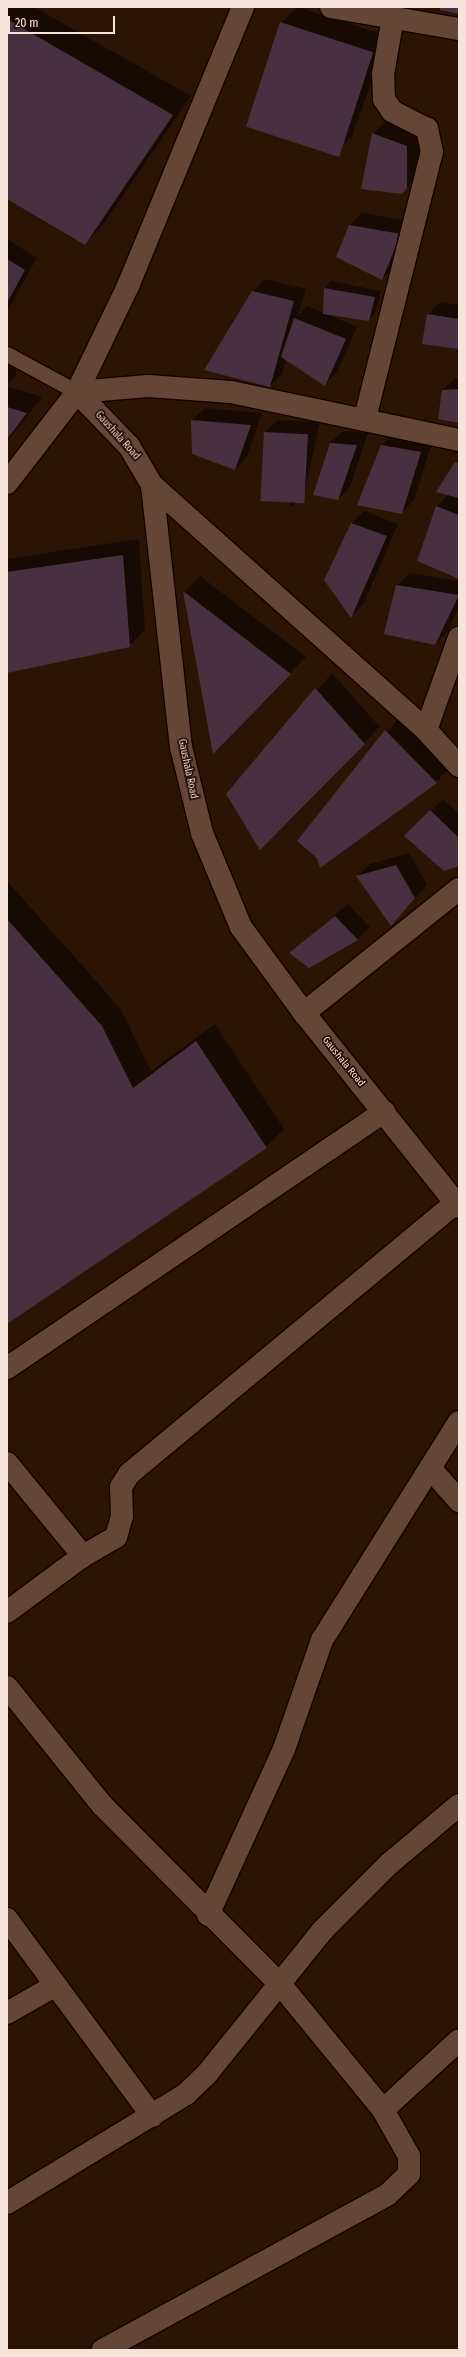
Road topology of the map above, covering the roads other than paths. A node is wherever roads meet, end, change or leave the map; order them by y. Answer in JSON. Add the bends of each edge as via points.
{"nodes":[{"id":1,"x":243,"y":7,"type":"edge"},
{"id":2,"x":331,"y":7,"type":"edge"},
{"id":3,"x":394,"y":18,"type":"junction"},
{"id":4,"x":459,"y":29,"type":"edge"},
{"id":5,"x":7,"y":354,"type":"edge"},
{"id":6,"x":77,"y":392,"type":"junction"},
{"id":7,"x":365,"y":418,"type":"junction"},
{"id":8,"x":459,"y":440,"type":"edge"},
{"id":9,"x":7,"y":483,"type":"edge"},
{"id":10,"x":152,"y":485,"type":"junction"},
{"id":11,"x":459,"y":638,"type":"edge"},
{"id":12,"x":426,"y":730,"type":"junction"},
{"id":13,"x":459,"y":766,"type":"edge"},
{"id":14,"x":459,"y":889,"type":"edge"},
{"id":15,"x":304,"y":1013,"type":"junction"},
{"id":16,"x":384,"y":1112,"type":"junction"},
{"id":17,"x":458,"y":1203,"type":"edge"},
{"id":18,"x":7,"y":1368,"type":"edge"},
{"id":19,"x":459,"y":1422,"type":"edge"},
{"id":20,"x":7,"y":1463,"type":"edge"},
{"id":21,"x":430,"y":1468,"type":"junction"},
{"id":22,"x":459,"y":1501,"type":"edge"},
{"id":23,"x":83,"y":1556,"type":"junction"},
{"id":24,"x":7,"y":1612,"type":"edge"},
{"id":25,"x":7,"y":1687,"type":"edge"},
{"id":26,"x":459,"y":1805,"type":"edge"},
{"id":27,"x":208,"y":1915,"type":"junction"},
{"id":28,"x":7,"y":1919,"type":"edge"},
{"id":29,"x":280,"y":1984,"type":"junction"},
{"id":30,"x":56,"y":1985,"type":"junction"},
{"id":31,"x":7,"y":2013,"type":"edge"},
{"id":32,"x":459,"y":2040,"type":"edge"},
{"id":33,"x":383,"y":2110,"type":"junction"},
{"id":34,"x":152,"y":2116,"type":"junction"},
{"id":35,"x":7,"y":2203,"type":"edge"},
{"id":36,"x":103,"y":2350,"type":"edge"}],
"edges":[{"from":1,"to":6,"type":"street","via":[[128,286]]},
{"from":2,"to":3,"type":"street"},
{"from":3,"to":4,"type":"street"},
{"from":3,"to":7,"type":"street","via":[[383,74],[384,99],[392,110],[427,129],[432,152]]},
{"from":5,"to":6,"type":"lane"},
{"from":6,"to":7,"type":"street","via":[[148,386],[185,387],[231,392]]},
{"from":6,"to":9,"type":"street"},
{"from":6,"to":10,"type":"street","name":"Gaushala Road","via":[[129,446]]},
{"from":7,"to":8,"type":"street"},
{"from":10,"to":12,"type":"street"},
{"from":10,"to":15,"type":"street","name":"Gaushala Road","via":[[181,747],[202,833],[241,927]]},
{"from":11,"to":12,"type":"street"},
{"from":12,"to":13,"type":"street"},
{"from":14,"to":15,"type":"street"},
{"from":15,"to":16,"type":"street","name":"Gaushala Road"},
{"from":16,"to":17,"type":"street","name":"Gaushala Road"},
{"from":16,"to":18,"type":"street"},
{"from":17,"to":23,"type":"street","via":[[129,1474],[121,1487],[122,1516],[116,1537]]},
{"from":19,"to":21,"type":"street"},
{"from":20,"to":23,"type":"street"},
{"from":21,"to":22,"type":"street"},
{"from":21,"to":27,"type":"street","via":[[322,1640],[278,1763]]},
{"from":23,"to":24,"type":"street"},
{"from":25,"to":27,"type":"street","via":[[101,1804]]},
{"from":26,"to":29,"type":"street","via":[[359,1892],[322,1931]]},
{"from":27,"to":29,"type":"street"},
{"from":28,"to":30,"type":"street"},
{"from":29,"to":33,"type":"street"},
{"from":29,"to":34,"type":"street","via":[[206,2075],[186,2094]]},
{"from":30,"to":31,"type":"street"},
{"from":30,"to":34,"type":"street"},
{"from":32,"to":33,"type":"street"},
{"from":33,"to":36,"type":"street","via":[[409,2156],[409,2174],[398,2188]]},
{"from":34,"to":35,"type":"street"}]}
